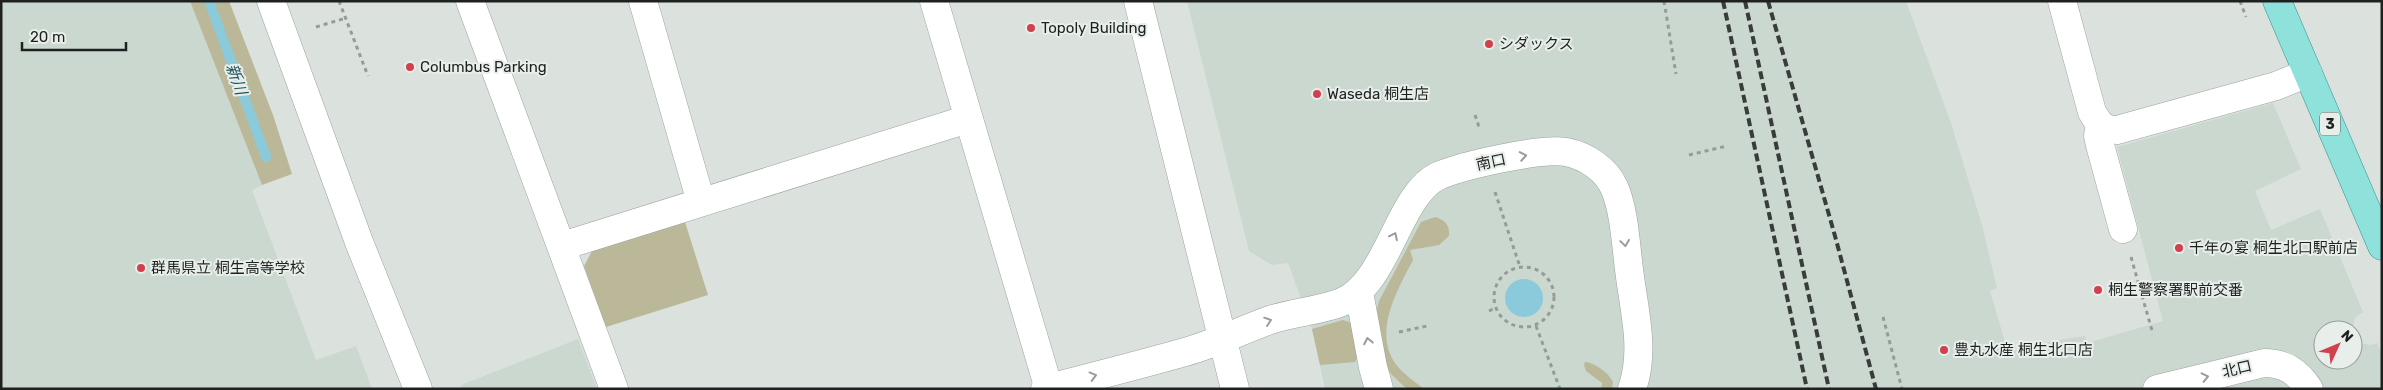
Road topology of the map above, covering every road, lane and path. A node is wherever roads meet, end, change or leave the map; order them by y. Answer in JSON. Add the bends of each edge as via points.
{"nodes":[{"id":1,"x":271,"y":1,"type":"edge"},
{"id":2,"x":339,"y":1,"type":"edge"},
{"id":3,"x":470,"y":1,"type":"edge"},
{"id":4,"x":643,"y":1,"type":"edge"},
{"id":5,"x":934,"y":1,"type":"edge"},
{"id":6,"x":1138,"y":1,"type":"edge"},
{"id":7,"x":1664,"y":1,"type":"edge"},
{"id":8,"x":2062,"y":1,"type":"edge"},
{"id":9,"x":2277,"y":1,"type":"edge"},
{"id":10,"x":346,"y":18,"type":"junction"},
{"id":11,"x":316,"y":27,"type":"dead end"},
{"id":12,"x":2308,"y":73,"type":"junction"},
{"id":13,"x":1676,"y":74,"type":"dead end"},
{"id":14,"x":368,"y":76,"type":"dead end"},
{"id":15,"x":1475,"y":115,"type":"dead end"},
{"id":16,"x":968,"y":119,"type":"junction"},
{"id":17,"x":2100,"y":125,"type":"junction"},
{"id":18,"x":1479,"y":127,"type":"dead end"},
{"id":19,"x":1727,"y":146,"type":"dead end"},
{"id":20,"x":1689,"y":155,"type":"dead end"},
{"id":21,"x":1494,"y":188,"type":"dead end"},
{"id":22,"x":701,"y":202,"type":"junction"},
{"id":23,"x":2123,"y":229,"type":"joint"},
{"id":24,"x":562,"y":246,"type":"junction"},
{"id":25,"x":2382,"y":246,"type":"edge"},
{"id":26,"x":1520,"y":267,"type":"junction"},
{"id":27,"x":1358,"y":292,"type":"junction"},
{"id":28,"x":1495,"y":308,"type":"junction"},
{"id":29,"x":1489,"y":311,"type":"dead end"},
{"id":30,"x":1883,"y":317,"type":"dead end"},
{"id":31,"x":1427,"y":326,"type":"dead end"},
{"id":32,"x":1536,"y":326,"type":"junction"},
{"id":33,"x":1395,"y":333,"type":"dead end"},
{"id":34,"x":2153,"y":334,"type":"dead end"},
{"id":35,"x":1222,"y":338,"type":"junction"},
{"id":36,"x":1047,"y":388,"type":"edge"},
{"id":37,"x":418,"y":389,"type":"edge"},
{"id":38,"x":614,"y":389,"type":"edge"},
{"id":39,"x":1235,"y":389,"type":"edge"},
{"id":40,"x":1379,"y":389,"type":"edge"},
{"id":41,"x":1560,"y":389,"type":"edge"},
{"id":42,"x":1632,"y":389,"type":"edge"},
{"id":43,"x":1902,"y":389,"type":"edge"},
{"id":44,"x":2157,"y":389,"type":"edge"},
{"id":45,"x":2309,"y":389,"type":"edge"}],
"edges":[{"from":1,"to":37,"type":"street","via":[[359,242]]},
{"from":2,"to":10,"type":"path"},
{"from":3,"to":24,"type":"street"},
{"from":4,"to":22,"type":"street"},
{"from":5,"to":16,"type":"street"},
{"from":6,"to":35,"type":"street"},
{"from":7,"to":13,"type":"path"},
{"from":8,"to":17,"type":"street","via":[[2092,112]]},
{"from":9,"to":12,"type":"main road","number":"3"},
{"from":10,"to":11,"type":"path"},
{"from":10,"to":14,"type":"path"},
{"from":12,"to":17,"type":"street","via":[[2276,86],[2117,130],[2108,130]]},
{"from":12,"to":25,"type":"main road","number":"3"},
{"from":15,"to":18,"type":"path"},
{"from":16,"to":22,"type":"street"},
{"from":16,"to":36,"type":"street"},
{"from":17,"to":23,"type":"street","via":[[2098,136]]},
{"from":19,"to":20,"type":"path"},
{"from":21,"to":26,"type":"path"},
{"from":22,"to":24,"type":"street"},
{"from":23,"to":34,"type":"path"},
{"from":24,"to":38,"type":"street"},
{"from":26,"to":28,"type":"path","via":[[1500,278],[1493,298]]},
{"from":26,"to":32,"type":"path","via":[[1533,269],[1547,277],[1555,294],[1550,313]]},
{"from":35,"to":27,"type":"street","name":"南口","number":"南口","one_way":true,"via":[[1272,320],[1342,302]]},
{"from":40,"to":27,"type":"street","one_way":true},
{"from":27,"to":42,"type":"street","name":"南口","number":"南口","one_way":true,"via":[[1430,180],[1488,162],[1544,152],[1582,157],[1593,163],[1610,181],[1620,209],[1639,348]]},
{"from":28,"to":29,"type":"path"},
{"from":28,"to":32,"type":"path","via":[[1508,323],[1526,328]]},
{"from":30,"to":43,"type":"path"},
{"from":31,"to":33,"type":"path"},
{"from":32,"to":41,"type":"path"},
{"from":36,"to":35,"type":"street","name":"南口","one_way":true,"via":[[1186,352]]},
{"from":35,"to":39,"type":"street"},
{"from":44,"to":45,"type":"street","name":"北口","number":"北口","one_way":true,"via":[[2273,363],[2294,371]]}]}
